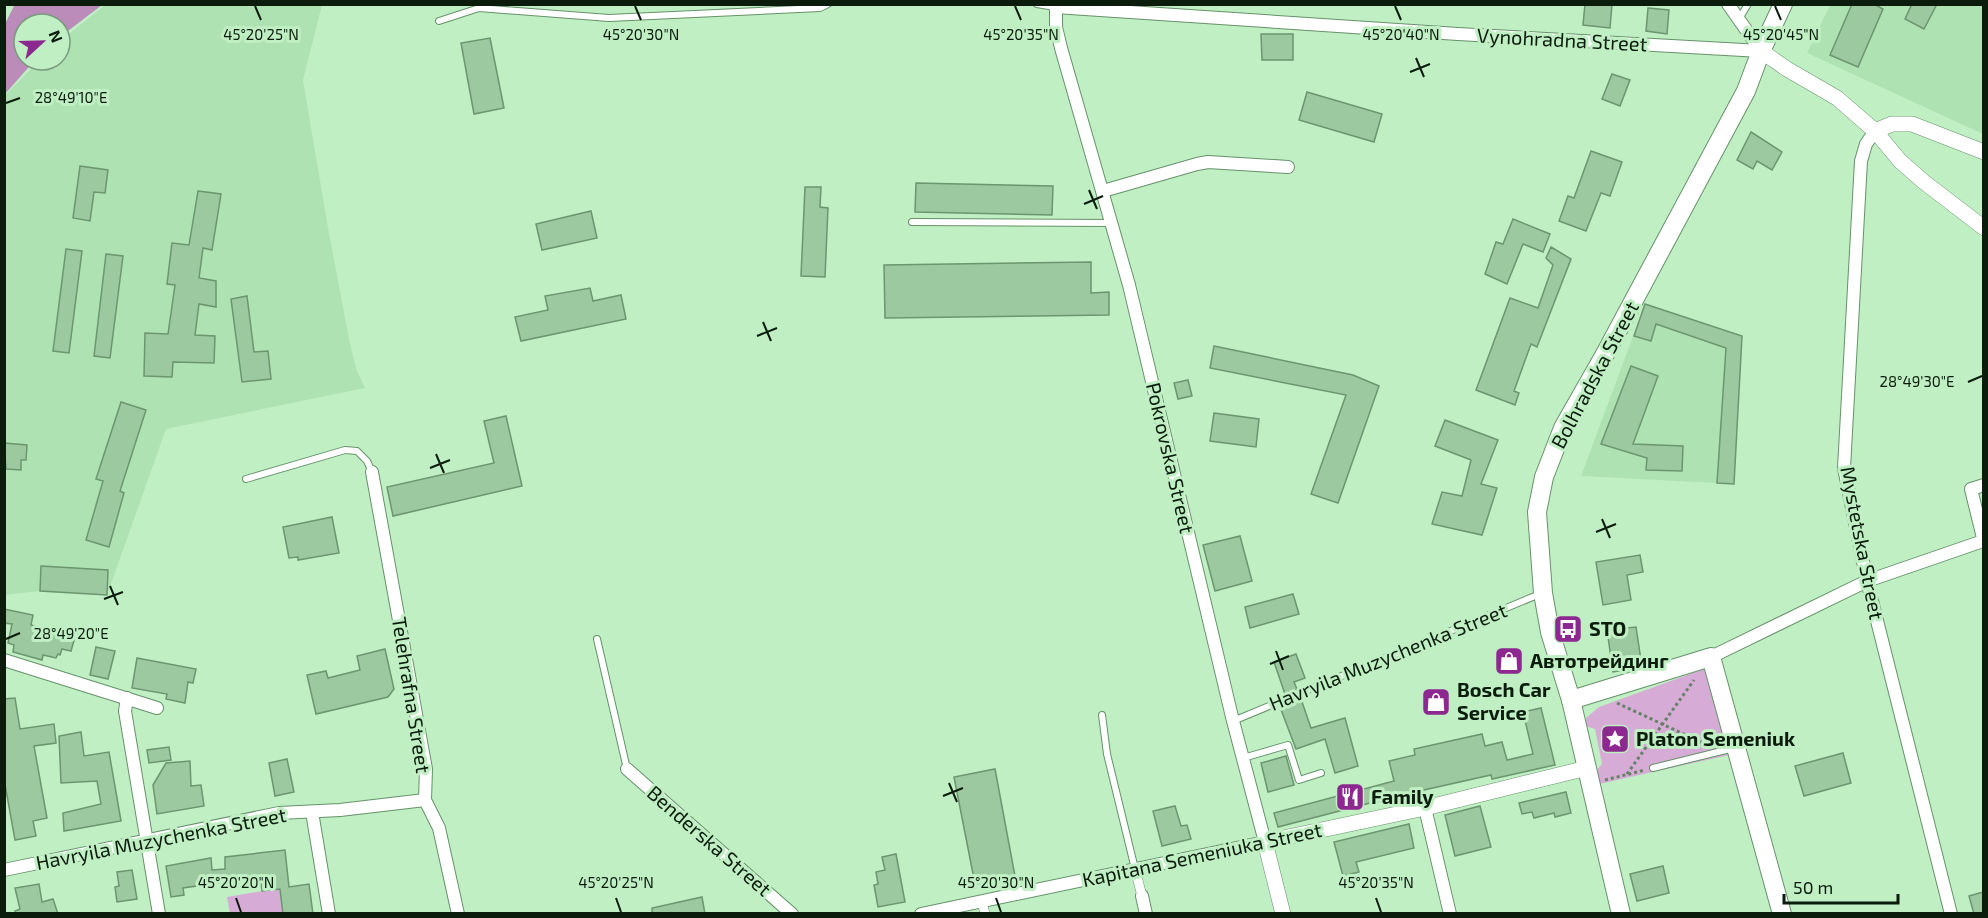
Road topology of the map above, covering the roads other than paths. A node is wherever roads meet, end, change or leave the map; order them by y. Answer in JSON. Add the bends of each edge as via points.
{"nodes":[{"id":1,"x":828,"y":4,"type":"edge"},
{"id":2,"x":1037,"y":4,"type":"edge"},
{"id":3,"x":1728,"y":4,"type":"edge"},
{"id":4,"x":1748,"y":4,"type":"edge"},
{"id":5,"x":1783,"y":4,"type":"edge"},
{"id":6,"x":1056,"y":6,"type":"edge"},
{"id":7,"x":1738,"y":19,"type":"junction"},
{"id":8,"x":439,"y":21,"type":"dead end"},
{"id":9,"x":1761,"y":51,"type":"junction"},
{"id":10,"x":1875,"y":131,"type":"junction"},
{"id":11,"x":1983,"y":152,"type":"edge"},
{"id":12,"x":1288,"y":167,"type":"dead end"},
{"id":13,"x":1103,"y":191,"type":"junction"},
{"id":14,"x":912,"y":222,"type":"dead end"},
{"id":15,"x":1112,"y":223,"type":"junction"},
{"id":16,"x":1983,"y":228,"type":"edge"},
{"id":17,"x":372,"y":472,"type":"joint"},
{"id":18,"x":246,"y":479,"type":"dead end"},
{"id":19,"x":1983,"y":484,"type":"edge"},
{"id":20,"x":1983,"y":542,"type":"edge"},
{"id":21,"x":1866,"y":581,"type":"junction"},
{"id":22,"x":1543,"y":593,"type":"junction"},
{"id":23,"x":597,"y":639,"type":"dead end"},
{"id":24,"x":1710,"y":657,"type":"junction"},
{"id":25,"x":4,"y":660,"type":"edge"},
{"id":26,"x":127,"y":698,"type":"junction"},
{"id":27,"x":1571,"y":699,"type":"junction"},
{"id":28,"x":157,"y":708,"type":"dead end"},
{"id":29,"x":1102,"y":715,"type":"dead end"},
{"id":30,"x":1233,"y":721,"type":"junction"},
{"id":31,"x":1728,"y":749,"type":"junction"},
{"id":32,"x":1242,"y":758,"type":"junction"},
{"id":33,"x":1653,"y":768,"type":"road end"},
{"id":34,"x":627,"y":769,"type":"joint"},
{"id":35,"x":1321,"y":773,"type":"dead end"},
{"id":36,"x":1592,"y":775,"type":"junction"},
{"id":37,"x":424,"y":800,"type":"junction"},
{"id":38,"x":1425,"y":808,"type":"junction"},
{"id":39,"x":312,"y":812,"type":"junction"},
{"id":40,"x":147,"y":841,"type":"junction"},
{"id":41,"x":1265,"y":842,"type":"junction"},
{"id":42,"x":1135,"y":869,"type":"junction"},
{"id":43,"x":4,"y":870,"type":"edge"},
{"id":44,"x":1142,"y":896,"type":"joint"},
{"id":45,"x":983,"y":907,"type":"edge"},
{"id":46,"x":159,"y":914,"type":"edge"},
{"id":47,"x":329,"y":914,"type":"edge"},
{"id":48,"x":458,"y":914,"type":"edge"},
{"id":49,"x":792,"y":914,"type":"edge"},
{"id":50,"x":921,"y":914,"type":"edge"},
{"id":51,"x":1146,"y":914,"type":"edge"},
{"id":52,"x":1283,"y":914,"type":"edge"},
{"id":53,"x":1450,"y":914,"type":"edge"},
{"id":54,"x":1621,"y":914,"type":"edge"},
{"id":55,"x":1782,"y":914,"type":"edge"},
{"id":56,"x":1951,"y":914,"type":"edge"}],
"edges":[{"from":1,"to":8,"type":"lane","via":[[820,8],[609,18],[479,8]]},
{"from":2,"to":6,"type":"lane"},
{"from":3,"to":7,"type":"street"},
{"from":4,"to":7,"type":"lane"},
{"from":5,"to":9,"type":"main road","name":"Bolhradska Street"},
{"from":6,"to":9,"type":"street","name":"Vynohradna Street"},
{"from":6,"to":13,"type":"street","name":"Pokrovska Street","via":[[1061,48]]},
{"from":7,"to":9,"type":"street"},
{"from":9,"to":10,"type":"street","via":[[1838,98]]},
{"from":9,"to":22,"type":"main road","name":"Bolhradska Street","via":[[1746,91],[1563,428],[1544,477],[1537,512]]},
{"from":10,"to":11,"type":"street","via":[[1892,124],[1912,124]]},
{"from":10,"to":16,"type":"street","via":[[1924,182]]},
{"from":10,"to":21,"type":"street","name":"Mystetska Street","via":[[1861,161],[1844,468]]},
{"from":12,"to":13,"type":"street","via":[[1208,162]]},
{"from":13,"to":15,"type":"street","name":"Pokrovska Street"},
{"from":14,"to":15,"type":"lane"},
{"from":15,"to":30,"type":"street","name":"Pokrovska Street"},
{"from":17,"to":18,"type":"lane","via":[[357,451],[345,450]]},
{"from":17,"to":37,"type":"street","name":"Telehrafna Street","via":[[426,769]]},
{"from":19,"to":20,"type":"street","via":[[1971,489]]},
{"from":20,"to":21,"type":"street"},
{"from":21,"to":24,"type":"street"},
{"from":21,"to":56,"type":"street","name":"Mystetska Street"},
{"from":22,"to":27,"type":"main road","name":"Bolhradska Street","via":[[1550,632]]},
{"from":22,"to":30,"type":"lane","name":"Havryila Muzychenka Street"},
{"from":23,"to":34,"type":"lane"},
{"from":24,"to":27,"type":"main road"},
{"from":24,"to":31,"type":"main road"},
{"from":25,"to":26,"type":"street"},
{"from":26,"to":28,"type":"street"},
{"from":26,"to":40,"type":"street","via":[[125,711]]},
{"from":27,"to":36,"type":"main road","name":"Bolhradska Street"},
{"from":29,"to":42,"type":"lane","via":[[1107,754]]},
{"from":30,"to":32,"type":"street","name":"Pokrovska Street"},
{"from":31,"to":33,"type":"lane"},
{"from":31,"to":55,"type":"main road"},
{"from":32,"to":35,"type":"lane","via":[[1288,745],[1299,780]]},
{"from":32,"to":41,"type":"street","name":"Pokrovska Street"},
{"from":34,"to":49,"type":"street","name":"Benderska Street"},
{"from":36,"to":38,"type":"street","name":"Kapitana Semeniuka Street"},
{"from":36,"to":54,"type":"main road","name":"Bolhradska Street"},
{"from":37,"to":39,"type":"street","name":"Havryila Muzychenka Street"},
{"from":37,"to":48,"type":"street","name":"Telehrafna Street","via":[[439,828]]},
{"from":38,"to":41,"type":"street","name":"Kapitana Semeniuka Street"},
{"from":38,"to":53,"type":"street"},
{"from":39,"to":40,"type":"street","name":"Havryila Muzychenka Street","via":[[279,813]]},
{"from":39,"to":47,"type":"street"},
{"from":40,"to":43,"type":"street","name":"Havryila Muzychenka Street"},
{"from":40,"to":46,"type":"street"},
{"from":41,"to":42,"type":"street","name":"Kapitana Semeniuka Street"},
{"from":41,"to":52,"type":"street","name":"Pokrovska Street"},
{"from":42,"to":44,"type":"street"},
{"from":42,"to":45,"type":"street","name":"Kapitana Semeniuka Street"},
{"from":44,"to":51,"type":"street"},
{"from":45,"to":50,"type":"street","name":"Kapitana Semeniuka Street"}]}
